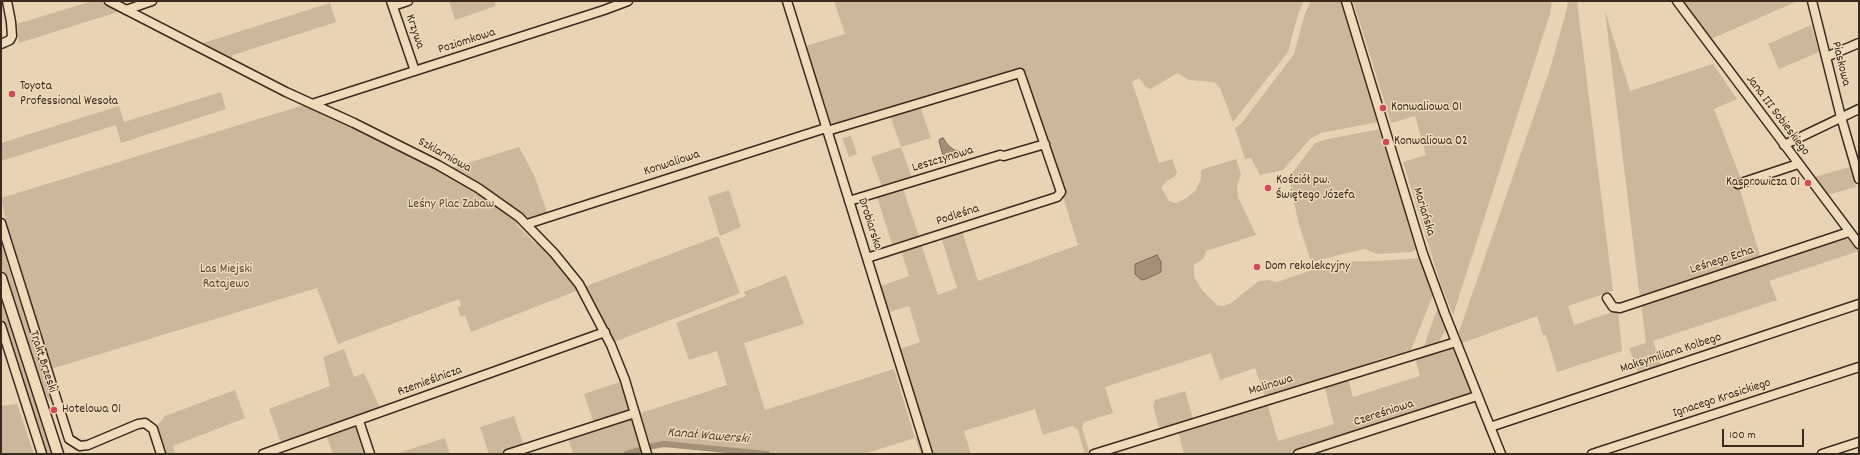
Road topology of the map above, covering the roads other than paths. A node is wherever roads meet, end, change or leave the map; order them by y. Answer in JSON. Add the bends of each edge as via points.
{"nodes":[{"id":1,"x":7,"y":1,"type":"edge"},
{"id":2,"x":109,"y":1,"type":"edge"},
{"id":3,"x":152,"y":1,"type":"edge"},
{"id":4,"x":408,"y":1,"type":"edge"},
{"id":5,"x":628,"y":1,"type":"edge"},
{"id":6,"x":787,"y":1,"type":"edge"},
{"id":7,"x":1346,"y":1,"type":"edge"},
{"id":8,"x":1677,"y":1,"type":"edge"},
{"id":9,"x":1812,"y":1,"type":"edge"},
{"id":10,"x":392,"y":3,"type":"edge"},
{"id":11,"x":126,"y":10,"type":"junction"},
{"id":12,"x":1859,"y":43,"type":"edge"},
{"id":13,"x":1,"y":44,"type":"edge"},
{"id":14,"x":1826,"y":57,"type":"junction"},
{"id":15,"x":414,"y":71,"type":"junction"},
{"id":16,"x":312,"y":104,"type":"junction"},
{"id":17,"x":1859,"y":109,"type":"edge"},
{"id":18,"x":1841,"y":117,"type":"junction"},
{"id":19,"x":826,"y":129,"type":"junction"},
{"id":20,"x":1045,"y":144,"type":"junction"},
{"id":21,"x":1784,"y":145,"type":"junction"},
{"id":22,"x":1798,"y":164,"type":"junction"},
{"id":23,"x":1859,"y":178,"type":"edge"},
{"id":24,"x":1738,"y":184,"type":"dead end"},
{"id":25,"x":849,"y":201,"type":"junction"},
{"id":26,"x":1,"y":223,"type":"edge"},
{"id":27,"x":527,"y":224,"type":"junction"},
{"id":28,"x":1849,"y":232,"type":"junction"},
{"id":29,"x":1859,"y":244,"type":"edge"},
{"id":30,"x":867,"y":258,"type":"junction"},
{"id":31,"x":1,"y":278,"type":"edge"},
{"id":32,"x":1607,"y":298,"type":"dead end"},
{"id":33,"x":1859,"y":304,"type":"edge"},
{"id":34,"x":1,"y":326,"type":"edge"},
{"id":35,"x":605,"y":332,"type":"junction"},
{"id":36,"x":1456,"y":342,"type":"junction"},
{"id":37,"x":1859,"y":367,"type":"edge"},
{"id":38,"x":1477,"y":396,"type":"junction"},
{"id":39,"x":635,"y":413,"type":"junction"},
{"id":40,"x":359,"y":421,"type":"junction"},
{"id":41,"x":1490,"y":427,"type":"junction"},
{"id":42,"x":1859,"y":442,"type":"edge"},
{"id":43,"x":42,"y":454,"type":"edge"},
{"id":44,"x":58,"y":454,"type":"edge"},
{"id":45,"x":161,"y":454,"type":"edge"},
{"id":46,"x":263,"y":454,"type":"edge"},
{"id":47,"x":370,"y":454,"type":"edge"},
{"id":48,"x":508,"y":454,"type":"edge"},
{"id":49,"x":647,"y":454,"type":"edge"},
{"id":50,"x":928,"y":454,"type":"edge"},
{"id":51,"x":1094,"y":454,"type":"edge"},
{"id":52,"x":1298,"y":454,"type":"edge"},
{"id":53,"x":1501,"y":454,"type":"edge"},
{"id":54,"x":1592,"y":454,"type":"edge"},
{"id":55,"x":1822,"y":454,"type":"edge"}],
"edges":[{"from":1,"to":13,"type":"street","via":[[12,36],[10,40]]},
{"from":2,"to":11,"type":"street","name":"Szklarniowa"},
{"from":3,"to":11,"type":"street"},
{"from":4,"to":10,"type":"street"},
{"from":5,"to":15,"type":"street","name":"Poziomkowa"},
{"from":6,"to":19,"type":"street","name":"Drobiarska"},
{"from":7,"to":36,"type":"street","name":"Mariańska","via":[[1423,254]]},
{"from":8,"to":21,"type":"street","name":"Jana III Sobieskiego"},
{"from":9,"to":14,"type":"street","name":"Piaskowa"},
{"from":10,"to":15,"type":"street","name":"Krzywa"},
{"from":11,"to":16,"type":"street","name":"Szklarniowa"},
{"from":12,"to":14,"type":"street"},
{"from":14,"to":18,"type":"street","name":"Piaskowa"},
{"from":15,"to":16,"type":"street","name":"Poziomkowa"},
{"from":16,"to":27,"type":"street","name":"Szklarniowa","via":[[438,165],[478,188]]},
{"from":17,"to":18,"type":"street"},
{"from":18,"to":21,"type":"street"},
{"from":18,"to":23,"type":"street","name":"Piaskowa"},
{"from":19,"to":20,"type":"street","name":"Konwaliowa","via":[[1020,73]]},
{"from":19,"to":25,"type":"street","name":"Drobiarska"},
{"from":19,"to":27,"type":"street","name":"Konwaliowa"},
{"from":20,"to":25,"type":"street","name":"Leszczynowa","via":[[1000,155]]},
{"from":20,"to":30,"type":"street","name":"Podleśna","via":[[1061,192],[1057,197]]},
{"from":21,"to":22,"type":"street","name":"Jana III Sobieskiego"},
{"from":22,"to":24,"type":"street"},
{"from":22,"to":28,"type":"street","name":"Jana III Sobieskiego"},
{"from":25,"to":30,"type":"street","name":"Drobiarska"},
{"from":26,"to":45,"type":"street","via":[[68,439],[80,446],[88,445],[145,423],[153,429]]},
{"from":27,"to":35,"type":"street","name":"Szklarniowa","via":[[572,274]]},
{"from":28,"to":29,"type":"street","name":"Jana III Sobieskiego"},
{"from":28,"to":32,"type":"street","name":"Leśnego Echa","via":[[1620,308],[1613,307]]},
{"from":30,"to":50,"type":"street","name":"Drobiarska"},
{"from":31,"to":44,"type":"main road","name":"Trakt Brzeski"},
{"from":33,"to":41,"type":"street","name":"Maksymiliana Kolbego"},
{"from":34,"to":43,"type":"street"},
{"from":35,"to":39,"type":"street","name":"Szklarniowa","via":[[625,380]]},
{"from":35,"to":40,"type":"street","name":"Rzemieślnicza"},
{"from":36,"to":38,"type":"street","name":"Mariańska"},
{"from":36,"to":51,"type":"street","name":"Malinowa"},
{"from":37,"to":54,"type":"street","name":"Ignacego Krasickiego"},
{"from":38,"to":41,"type":"street","name":"Mariańska"},
{"from":38,"to":52,"type":"street","name":"Czereśniowa"},
{"from":39,"to":48,"type":"street"},
{"from":39,"to":49,"type":"street","name":"Szklarniowa"},
{"from":40,"to":46,"type":"street","name":"Rzemieślnicza"},
{"from":40,"to":47,"type":"street"},
{"from":41,"to":53,"type":"street","name":"Mariańska"},
{"from":42,"to":55,"type":"street"}]}
